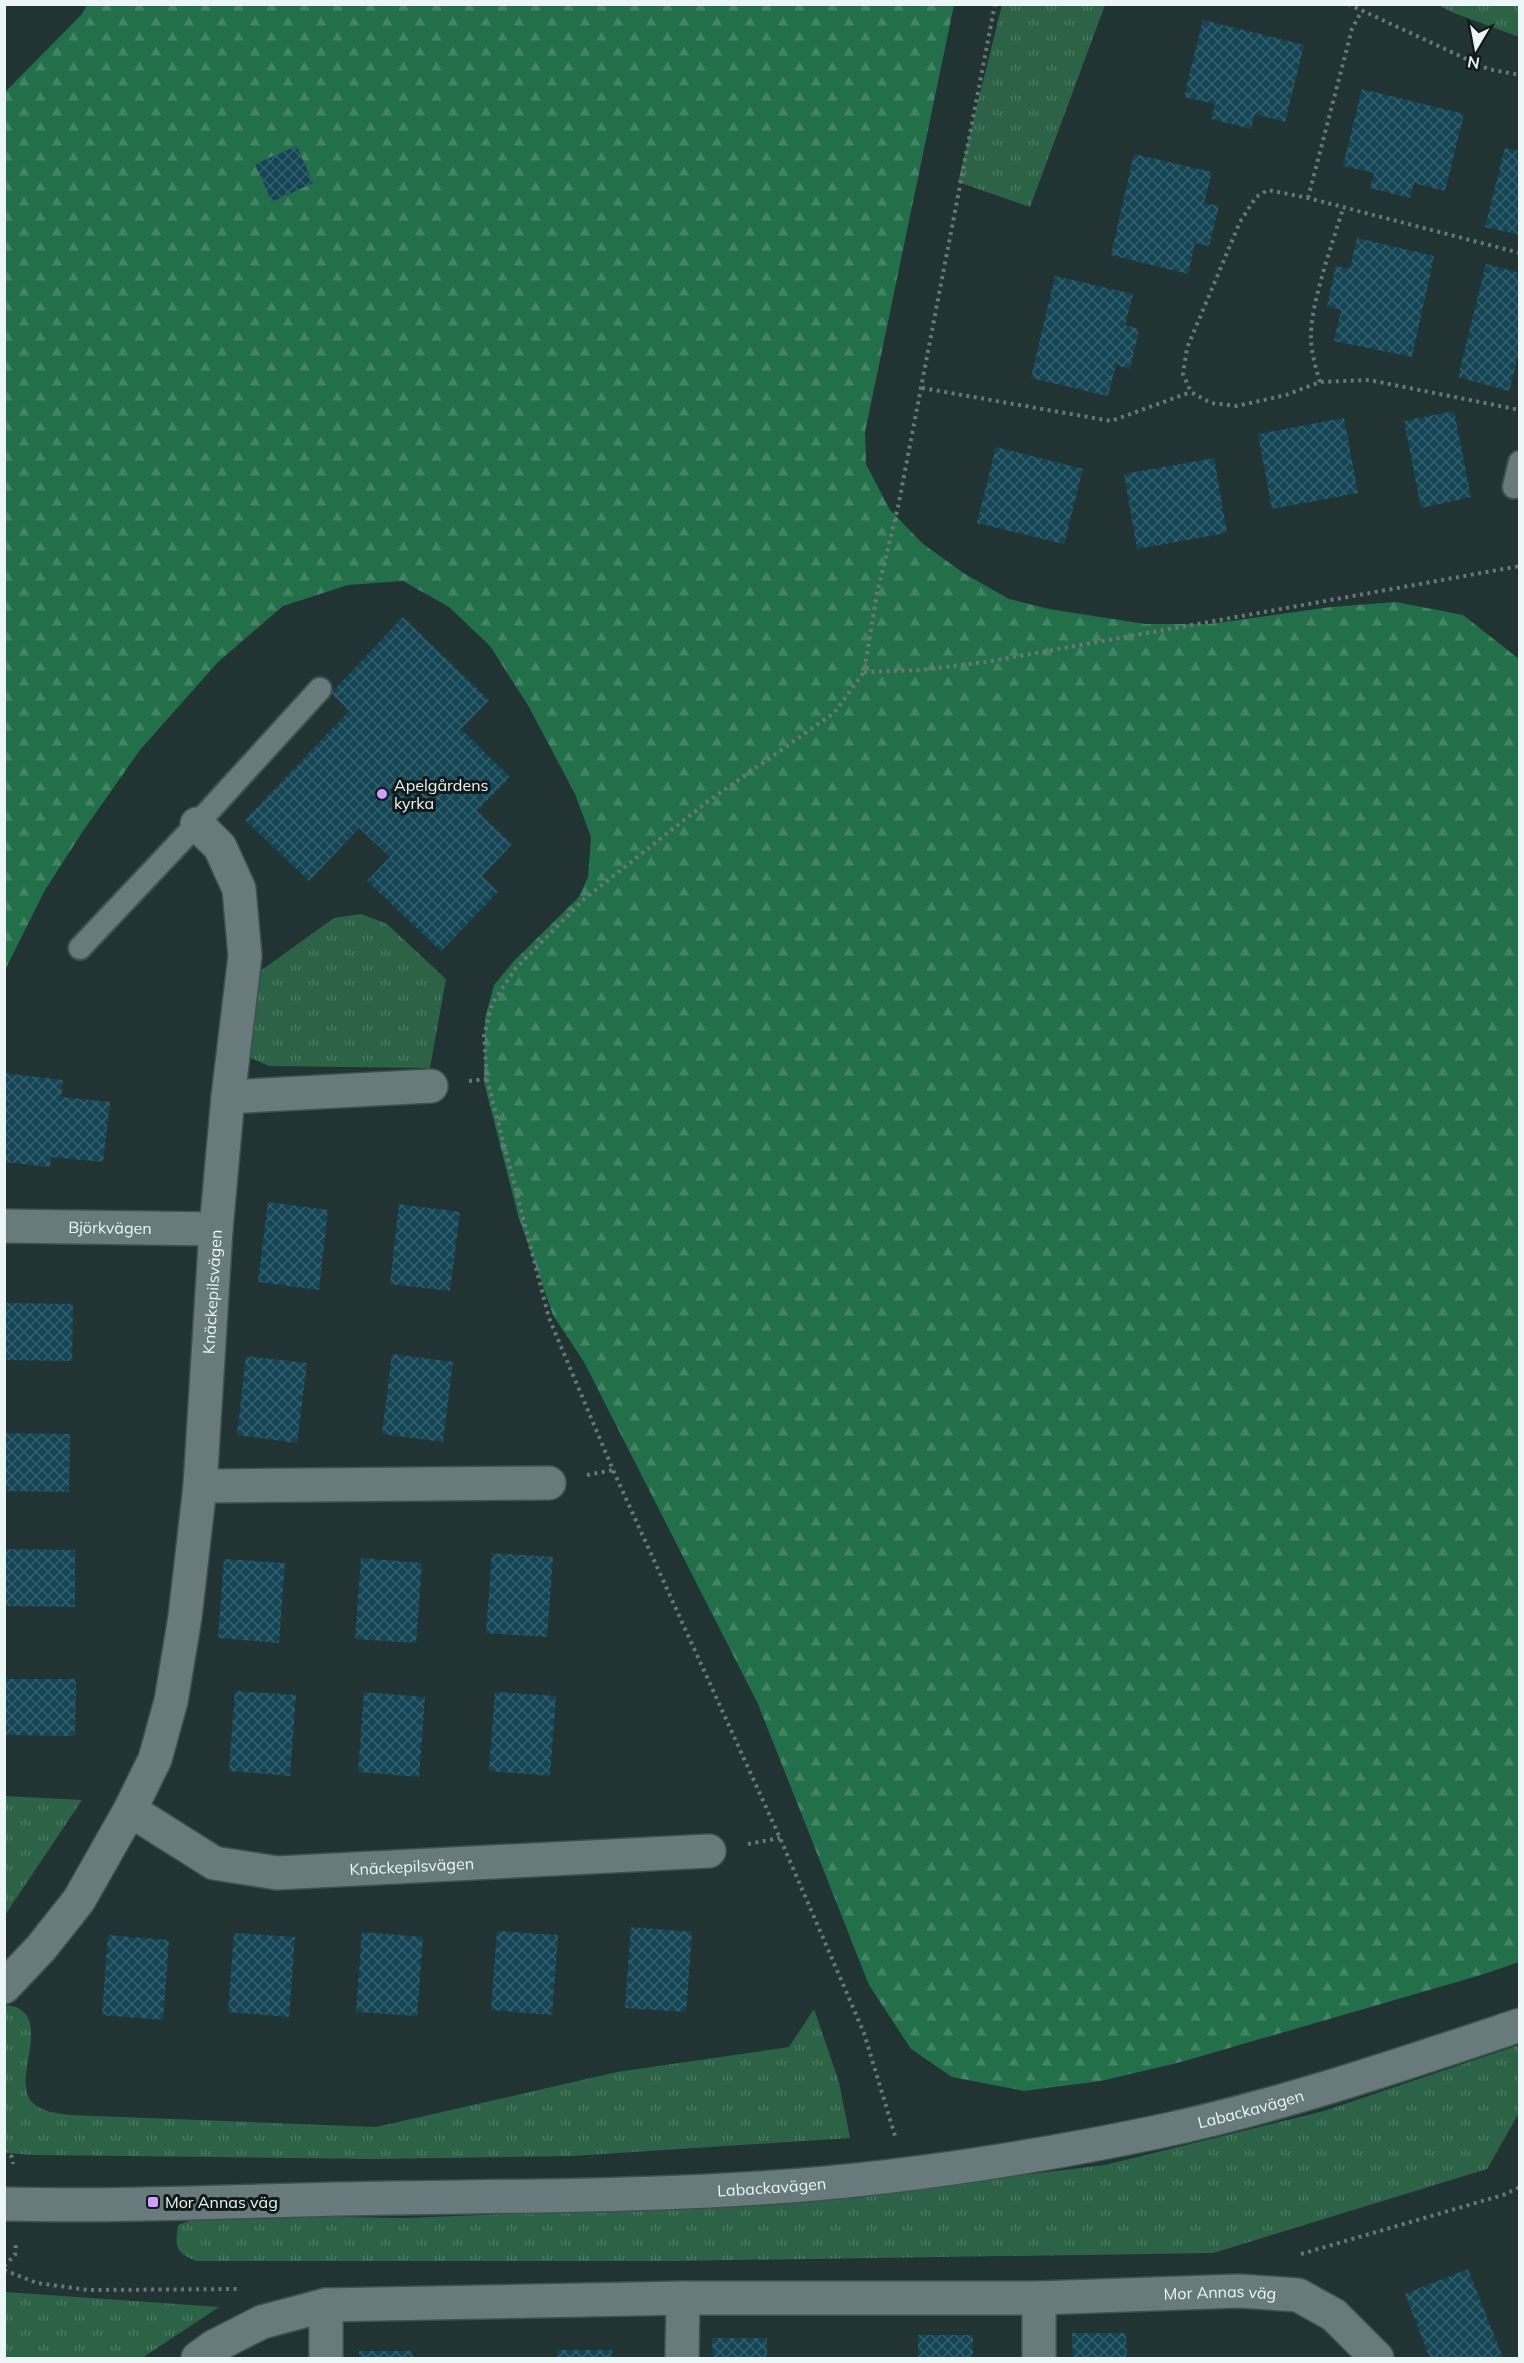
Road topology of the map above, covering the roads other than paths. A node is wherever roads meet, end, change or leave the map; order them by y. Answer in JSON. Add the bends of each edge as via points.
{"nodes":[{"id":1,"x":1520,"y":462,"type":"edge"},
{"id":2,"x":1515,"y":487,"type":"dead end"},
{"id":3,"x":320,"y":688,"type":"dead end"},
{"id":4,"x":197,"y":825,"type":"junction"},
{"id":5,"x":80,"y":948,"type":"dead end"},
{"id":6,"x":430,"y":1086,"type":"road end"},
{"id":7,"x":228,"y":1098,"type":"junction"},
{"id":8,"x":4,"y":1226,"type":"edge"},
{"id":9,"x":216,"y":1229,"type":"junction"},
{"id":10,"x":549,"y":1483,"type":"dead end"},
{"id":11,"x":200,"y":1486,"type":"junction"},
{"id":12,"x":130,"y":1810,"type":"junction"},
{"id":13,"x":709,"y":1851,"type":"dead end"},
{"id":14,"x":4,"y":1988,"type":"edge"},
{"id":15,"x":1520,"y":2025,"type":"edge"},
{"id":16,"x":4,"y":2204,"type":"edge"},
{"id":17,"x":683,"y":2298,"type":"junction"},
{"id":18,"x":1039,"y":2298,"type":"junction"},
{"id":19,"x":326,"y":2304,"type":"junction"},
{"id":20,"x":198,"y":2358,"type":"edge"},
{"id":21,"x":326,"y":2358,"type":"edge"},
{"id":22,"x":682,"y":2358,"type":"edge"},
{"id":23,"x":1039,"y":2358,"type":"edge"},
{"id":24,"x":1377,"y":2358,"type":"edge"}],
"edges":[{"from":1,"to":2,"type":"lane"},
{"from":3,"to":4,"type":"lane"},
{"from":4,"to":5,"type":"lane"},
{"from":4,"to":7,"type":"street","name":"Knäckepilsvägen","via":[[220,847],[239,889],[243,914],[245,956]]},
{"from":6,"to":7,"type":"street"},
{"from":7,"to":9,"type":"street","name":"Knäckepilsvägen"},
{"from":8,"to":9,"type":"street","name":"Björkvägen"},
{"from":9,"to":11,"type":"street","name":"Knäckepilsvägen"},
{"from":10,"to":11,"type":"street"},
{"from":11,"to":12,"type":"street","name":"Knäckepilsvägen","via":[[171,1701],[155,1759]]},
{"from":12,"to":13,"type":"street","name":"Knäckepilsvägen","via":[[214,1863],[277,1873]]},
{"from":12,"to":14,"type":"street","name":"Knäckepilsvägen","via":[[79,1900]]},
{"from":15,"to":16,"type":"street","name":"Labackavägen","via":[[1297,2096],[1160,2131],[906,2174],[760,2188],[580,2195]]},
{"from":17,"to":18,"type":"street","name":"Mor Annas väg"},
{"from":17,"to":19,"type":"street","name":"Mor Annas väg"},
{"from":17,"to":22,"type":"street"},
{"from":18,"to":23,"type":"street"},
{"from":18,"to":24,"type":"street","name":"Mor Annas väg","via":[[1239,2291],[1298,2295],[1334,2315]]},
{"from":19,"to":20,"type":"street","name":"Mor Annas väg","via":[[262,2322]]},
{"from":19,"to":21,"type":"street"}]}
